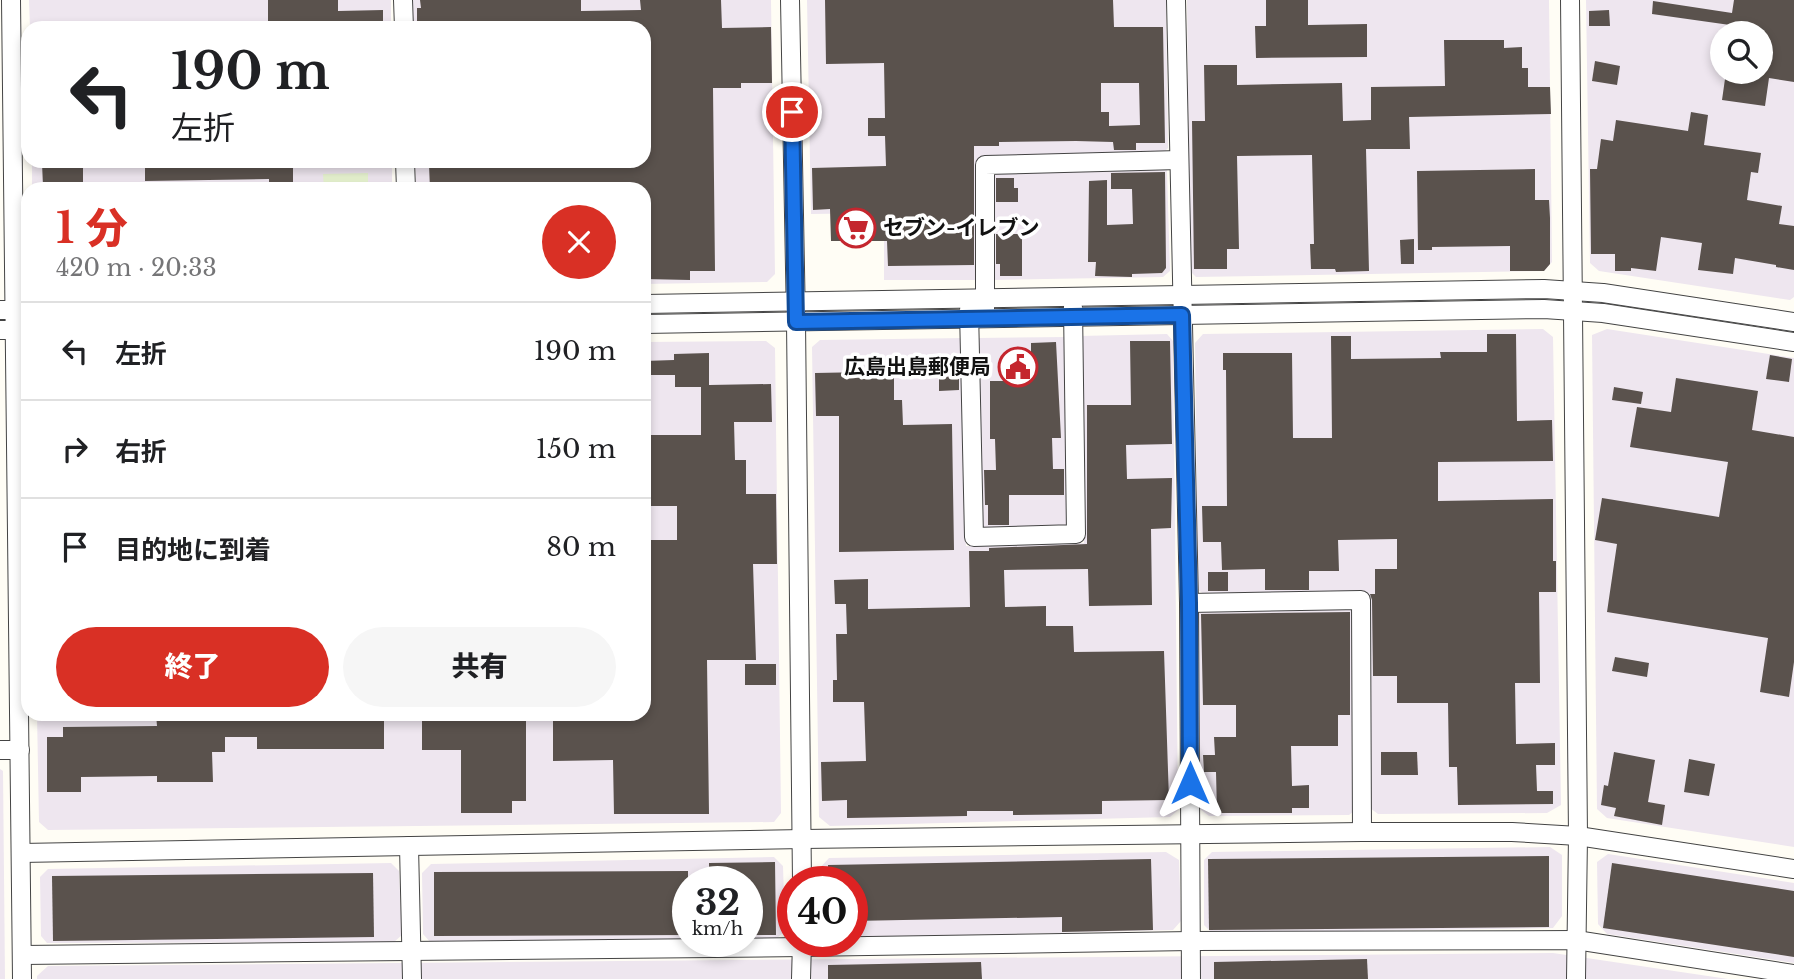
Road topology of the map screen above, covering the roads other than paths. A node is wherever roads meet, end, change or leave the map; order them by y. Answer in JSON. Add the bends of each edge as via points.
{"nodes":[{"id":1,"x":11,"y":0,"type":"edge"},
{"id":2,"x":403,"y":0,"type":"edge"},
{"id":3,"x":790,"y":0,"type":"edge"},
{"id":4,"x":1176,"y":0,"type":"edge"},
{"id":5,"x":1570,"y":0,"type":"edge"},
{"id":6,"x":404,"y":21,"type":"edge"},
{"id":7,"x":1179,"y":160,"type":"junction"},
{"id":8,"x":1574,"y":291,"type":"junction"},
{"id":9,"x":1182,"y":295,"type":"junction"},
{"id":10,"x":1073,"y":296,"type":"junction"},
{"id":11,"x":977,"y":298,"type":"junction"},
{"id":12,"x":796,"y":302,"type":"junction"},
{"id":13,"x":651,"y":304,"type":"edge"},
{"id":14,"x":15,"y":310,"type":"edge"},
{"id":15,"x":1575,"y":310,"type":"junction"},
{"id":16,"x":1182,"y":315,"type":"junction"},
{"id":17,"x":1073,"y":317,"type":"junction"},
{"id":18,"x":977,"y":319,"type":"junction"},
{"id":19,"x":796,"y":322,"type":"junction"},
{"id":20,"x":1794,"y":322,"type":"edge"},
{"id":21,"x":651,"y":324,"type":"edge"},
{"id":22,"x":15,"y":330,"type":"edge"},
{"id":23,"x":1794,"y":342,"type":"edge"},
{"id":24,"x":9,"y":530,"type":"edge"},
{"id":25,"x":1189,"y":603,"type":"junction"},
{"id":26,"x":0,"y":750,"type":"edge"},
{"id":27,"x":20,"y":750,"type":"junction"},
{"id":28,"x":1362,"y":832,"type":"junction"},
{"id":29,"x":1190,"y":835,"type":"junction"},
{"id":30,"x":1578,"y":836,"type":"junction"},
{"id":31,"x":803,"y":839,"type":"junction"},
{"id":32,"x":409,"y":846,"type":"junction"},
{"id":33,"x":21,"y":853,"type":"junction"},
{"id":34,"x":802,"y":866,"type":"edge"},
{"id":35,"x":1794,"y":869,"type":"edge"},
{"id":36,"x":1576,"y":940,"type":"junction"},
{"id":37,"x":1191,"y":941,"type":"junction"},
{"id":38,"x":868,"y":943,"type":"edge"},
{"id":39,"x":777,"y":944,"type":"edge"},
{"id":40,"x":411,"y":950,"type":"junction"},
{"id":41,"x":22,"y":955,"type":"junction"},
{"id":42,"x":802,"y":957,"type":"edge"},
{"id":43,"x":1794,"y":974,"type":"edge"},
{"id":44,"x":22,"y":979,"type":"edge"},
{"id":45,"x":412,"y":979,"type":"edge"},
{"id":46,"x":802,"y":979,"type":"edge"},
{"id":47,"x":1191,"y":979,"type":"edge"},
{"id":48,"x":1576,"y":979,"type":"edge"}],
"edges":[{"from":1,"to":14,"type":"street"},
{"from":2,"to":6,"type":"street"},
{"from":3,"to":12,"type":"street"},
{"from":4,"to":7,"type":"street"},
{"from":5,"to":8,"type":"street"},
{"from":7,"to":9,"type":"street"},
{"from":7,"to":11,"type":"street","via":[[985,165]]},
{"from":8,"to":9,"type":"street"},
{"from":8,"to":15,"type":"street"},
{"from":8,"to":20,"type":"street"},
{"from":9,"to":10,"type":"street"},
{"from":9,"to":16,"type":"street"},
{"from":10,"to":11,"type":"street"},
{"from":10,"to":17,"type":"street"},
{"from":11,"to":12,"type":"street"},
{"from":11,"to":18,"type":"street"},
{"from":12,"to":13,"type":"street"},
{"from":12,"to":19,"type":"street"},
{"from":14,"to":22,"type":"street"},
{"from":15,"to":16,"type":"street"},
{"from":15,"to":23,"type":"street"},
{"from":15,"to":30,"type":"street"},
{"from":16,"to":17,"type":"street"},
{"from":16,"to":25,"type":"street"},
{"from":17,"to":18,"type":"street"},
{"from":17,"to":18,"type":"street","via":[[1076,534],[974,537]]},
{"from":18,"to":19,"type":"street"},
{"from":19,"to":21,"type":"street"},
{"from":19,"to":31,"type":"street"},
{"from":22,"to":24,"type":"street"},
{"from":24,"to":27,"type":"street"},
{"from":25,"to":28,"type":"street","via":[[1360,600]]},
{"from":25,"to":29,"type":"street"},
{"from":26,"to":27,"type":"street"},
{"from":27,"to":33,"type":"street"},
{"from":28,"to":29,"type":"street"},
{"from":28,"to":30,"type":"street"},
{"from":29,"to":31,"type":"street"},
{"from":29,"to":37,"type":"street"},
{"from":30,"to":35,"type":"street"},
{"from":30,"to":36,"type":"street"},
{"from":31,"to":32,"type":"street"},
{"from":31,"to":34,"type":"street"},
{"from":32,"to":33,"type":"street"},
{"from":32,"to":40,"type":"street"},
{"from":33,"to":41,"type":"street"},
{"from":36,"to":37,"type":"street"},
{"from":36,"to":43,"type":"street"},
{"from":36,"to":48,"type":"street"},
{"from":37,"to":38,"type":"street"},
{"from":37,"to":47,"type":"street"},
{"from":39,"to":40,"type":"street"},
{"from":40,"to":41,"type":"street"},
{"from":40,"to":45,"type":"street"},
{"from":41,"to":44,"type":"street"},
{"from":42,"to":46,"type":"street"}]}
